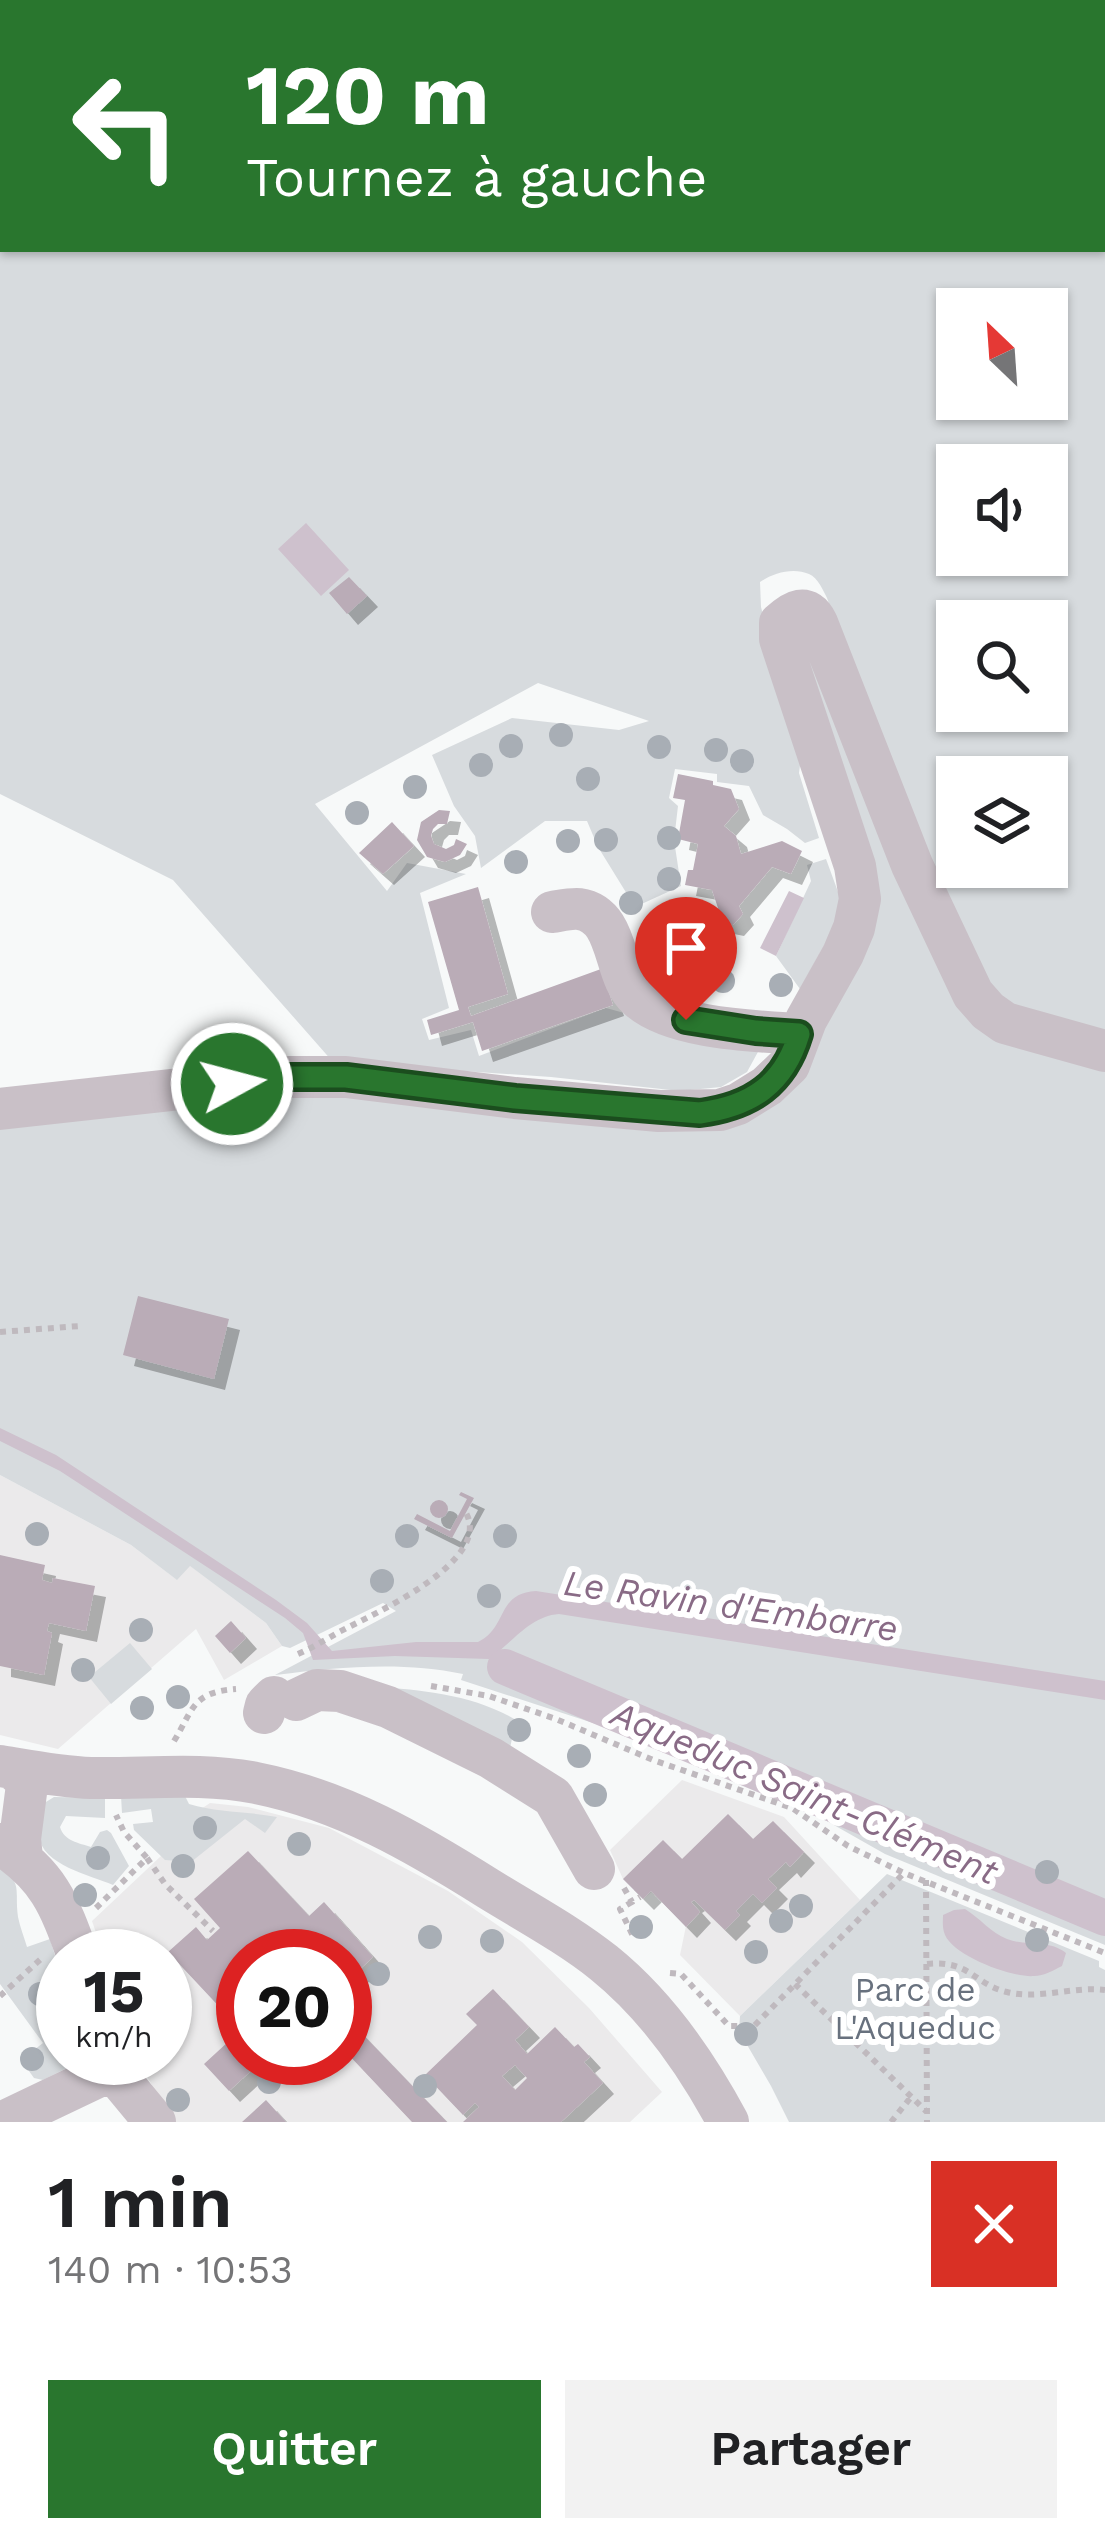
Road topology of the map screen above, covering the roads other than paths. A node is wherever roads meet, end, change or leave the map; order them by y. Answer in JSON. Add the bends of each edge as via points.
{"nodes":[{"id":1,"x":551,"y":913,"type":"dead end"},
{"id":2,"x":799,"y":1034,"type":"junction"},
{"id":3,"x":1105,"y":1051,"type":"edge"},
{"id":4,"x":0,"y":1109,"type":"edge"},
{"id":5,"x":278,"y":1704,"type":"dead end"},
{"id":6,"x":13,"y":1780,"type":"edge"},
{"id":7,"x":11,"y":1851,"type":"edge"},
{"id":8,"x":594,"y":1869,"type":"dead end"},
{"id":9,"x":60,"y":1929,"type":"edge"},
{"id":10,"x":73,"y":2085,"type":"edge"},
{"id":11,"x":126,"y":2085,"type":"edge"},
{"id":12,"x":9,"y":2121,"type":"edge"},
{"id":13,"x":155,"y":2122,"type":"edge"},
{"id":14,"x":728,"y":2122,"type":"edge"}],
"edges":[{"from":1,"to":2,"type":"street","via":[[580,909],[601,921],[626,985],[656,1010]]},
{"from":2,"to":3,"type":"street","via":[[843,955],[860,899],[780,639],[780,623],[793,610],[817,623],[912,865],[973,994],[1005,1023]]},
{"from":2,"to":4,"type":"street","via":[[789,1065],[767,1086],[700,1113],[346,1077]]},
{"from":5,"to":8,"type":"street","via":[[340,1691],[491,1758],[553,1797]]},
{"from":6,"to":7,"type":"street","via":[[20,1839]]},
{"from":6,"to":14,"type":"street","via":[[194,1776],[257,1783],[326,1803],[422,1847],[604,1964],[656,2014]]},
{"from":7,"to":9,"type":"street","via":[[56,1902]]},
{"from":10,"to":12,"type":"street"},
{"from":11,"to":13,"type":"street"}]}
